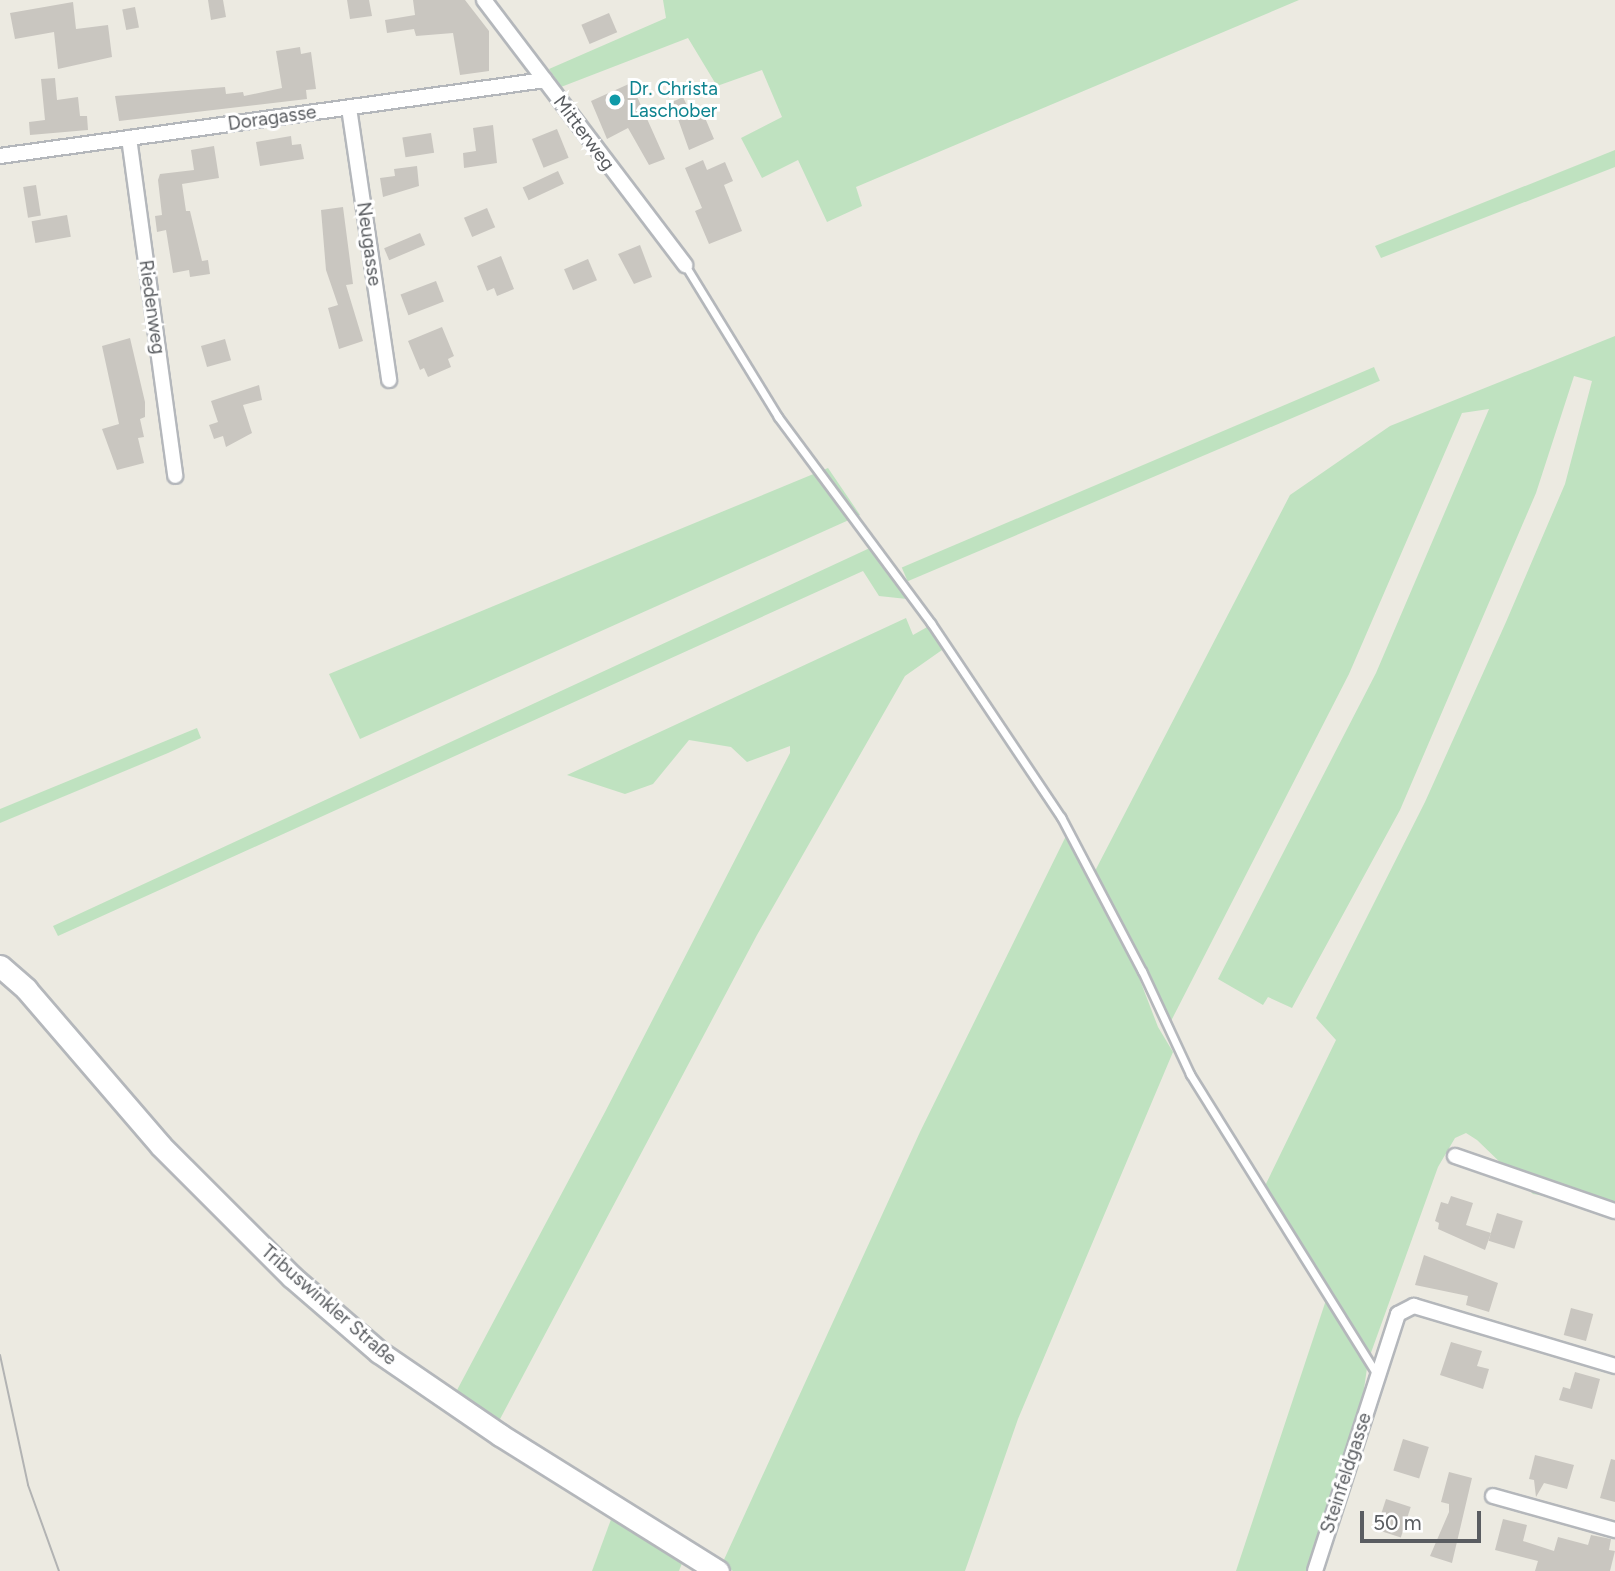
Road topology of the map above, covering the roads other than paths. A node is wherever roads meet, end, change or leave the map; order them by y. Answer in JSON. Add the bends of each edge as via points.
{"nodes":[{"id":1,"x":484,"y":0,"type":"edge"},
{"id":2,"x":545,"y":80,"type":"junction"},
{"id":3,"x":349,"y":108,"type":"junction"},
{"id":4,"x":129,"y":138,"type":"junction"},
{"id":5,"x":0,"y":156,"type":"edge"},
{"id":6,"x":685,"y":265,"type":"joint"},
{"id":7,"x":389,"y":380,"type":"dead end"},
{"id":8,"x":175,"y":476,"type":"dead end"},
{"id":9,"x":0,"y":966,"type":"edge"},
{"id":10,"x":1455,"y":1156,"type":"dead end"},
{"id":11,"x":1615,"y":1211,"type":"edge"},
{"id":12,"x":1615,"y":1366,"type":"edge"},
{"id":13,"x":1377,"y":1374,"type":"junction"},
{"id":14,"x":1493,"y":1496,"type":"dead end"},
{"id":15,"x":1615,"y":1530,"type":"edge"},
{"id":16,"x":718,"y":1571,"type":"edge"},
{"id":17,"x":1315,"y":1571,"type":"edge"}],
"edges":[{"from":1,"to":2,"type":"street","name":"Mitterweg"},
{"from":2,"to":3,"type":"street","name":"Doragasse"},
{"from":2,"to":6,"type":"street","name":"Mitterweg"},
{"from":3,"to":4,"type":"street","name":"Doragasse"},
{"from":3,"to":7,"type":"street","name":"Neugasse"},
{"from":4,"to":5,"type":"street","name":"Doragasse"},
{"from":4,"to":8,"type":"street","name":"Riedenweg"},
{"from":6,"to":13,"type":"lane","via":[[778,417],[931,623],[1060,817],[1142,971],[1190,1074]]},
{"from":9,"to":16,"type":"street","name":"Tribuswinkler Straße","via":[[26,989],[161,1146],[292,1278],[370,1344],[500,1435]]},
{"from":10,"to":11,"type":"street"},
{"from":12,"to":13,"type":"street","name":"Steinfeldgasse","via":[[1414,1306],[1398,1314]]},
{"from":13,"to":17,"type":"street","name":"Steinfeldgasse"},
{"from":14,"to":15,"type":"street"}]}
